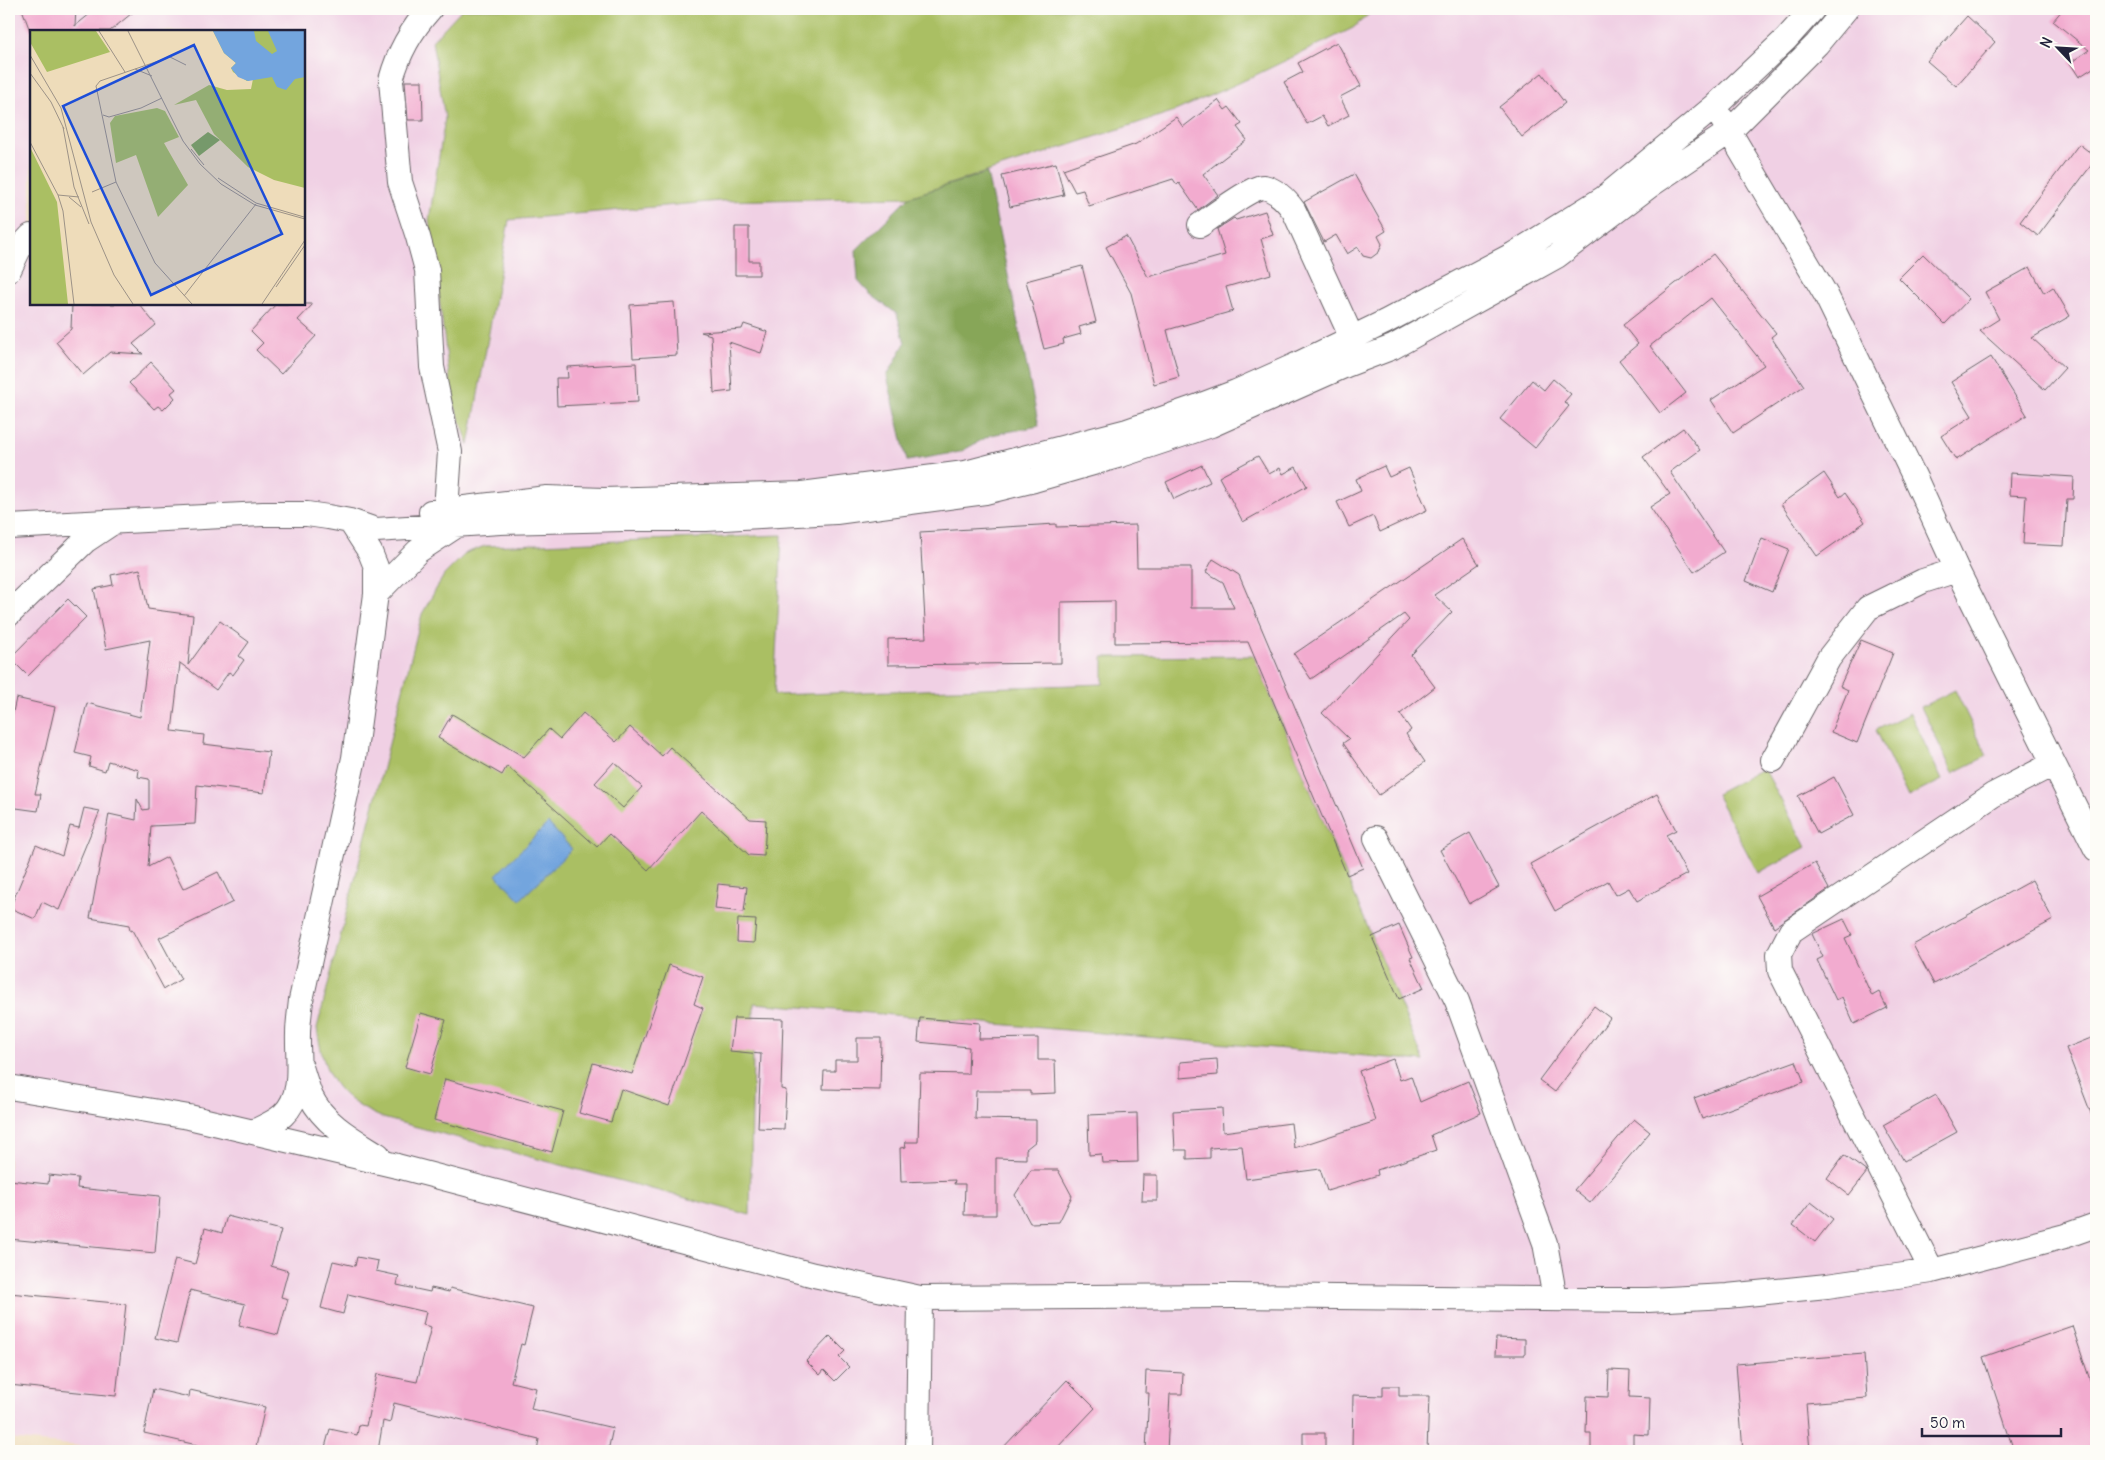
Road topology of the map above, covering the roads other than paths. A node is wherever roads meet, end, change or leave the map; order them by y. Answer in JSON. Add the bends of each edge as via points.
{"nodes":[{"id":1,"x":430,"y":9,"type":"edge"},
{"id":2,"x":1813,"y":9,"type":"edge"},
{"id":3,"x":1846,"y":9,"type":"edge"},
{"id":4,"x":1715,"y":106,"type":"junction"},
{"id":5,"x":1729,"y":132,"type":"junction"},
{"id":6,"x":1200,"y":225,"type":"dead end"},
{"id":7,"x":30,"y":237,"type":"edge"},
{"id":8,"x":9,"y":270,"type":"edge"},
{"id":9,"x":1352,"y":338,"type":"junction"},
{"id":10,"x":453,"y":517,"type":"junction"},
{"id":11,"x":350,"y":521,"type":"junction"},
{"id":12,"x":112,"y":523,"type":"junction"},
{"id":13,"x":9,"y":527,"type":"edge"},
{"id":14,"x":1957,"y":570,"type":"junction"},
{"id":15,"x":376,"y":594,"type":"junction"},
{"id":16,"x":9,"y":614,"type":"edge"},
{"id":17,"x":1773,"y":760,"type":"dead end"},
{"id":18,"x":2054,"y":764,"type":"junction"},
{"id":19,"x":1376,"y":838,"type":"dead end"},
{"id":20,"x":2096,"y":848,"type":"edge"},
{"id":21,"x":299,"y":1062,"type":"junction"},
{"id":22,"x":9,"y":1087,"type":"edge"},
{"id":23,"x":253,"y":1132,"type":"junction"},
{"id":24,"x":397,"y":1166,"type":"junction"},
{"id":25,"x":2096,"y":1225,"type":"edge"},
{"id":26,"x":1932,"y":1271,"type":"junction"},
{"id":27,"x":920,"y":1298,"type":"junction"},
{"id":28,"x":1555,"y":1299,"type":"junction"},
{"id":29,"x":918,"y":1451,"type":"edge"}],
"edges":[{"from":1,"to":10,"type":"street","via":[[395,64],[391,80],[400,182],[427,270],[432,367],[450,452]]},
{"from":2,"to":4,"type":"street","via":[[1786,40]]},
{"from":3,"to":5,"type":"street","via":[[1817,44]]},
{"from":4,"to":5,"type":"street"},
{"from":4,"to":9,"type":"street","via":[[1596,203],[1514,254]]},
{"from":5,"to":10,"type":"street","via":[[1652,184],[1557,256],[1401,342],[1211,425],[1121,456],[985,492],[836,512],[706,519]]},
{"from":5,"to":14,"type":"street","via":[[1826,294]]},
{"from":6,"to":9,"type":"street","via":[[1260,187],[1284,199],[1294,211]]},
{"from":7,"to":8,"type":"street","via":[[19,249]]},
{"from":9,"to":10,"type":"street","via":[[1236,392],[1145,425],[965,473],[802,494],[604,500],[547,498]]},
{"from":10,"to":11,"type":"street"},
{"from":10,"to":15,"type":"street"},
{"from":11,"to":12,"type":"street","via":[[306,514],[262,514]]},
{"from":11,"to":15,"type":"street","via":[[376,568]]},
{"from":12,"to":13,"type":"street"},
{"from":12,"to":16,"type":"street","via":[[85,541]]},
{"from":14,"to":17,"type":"street","via":[[1923,581],[1868,608],[1829,658]]},
{"from":14,"to":18,"type":"street"},
{"from":15,"to":21,"type":"street","via":[[354,758],[301,1000]]},
{"from":18,"to":20,"type":"street"},
{"from":18,"to":26,"type":"street","via":[[1993,795],[1843,895],[1791,931],[1779,954],[1780,971]]},
{"from":19,"to":28,"type":"street","via":[[1457,1000],[1545,1242]]},
{"from":21,"to":23,"type":"street","via":[[298,1086],[293,1102],[284,1114]]},
{"from":21,"to":24,"type":"street","via":[[312,1098],[328,1119],[347,1136]]},
{"from":22,"to":23,"type":"street","via":[[189,1117]]},
{"from":23,"to":24,"type":"street"},
{"from":24,"to":27,"type":"street","via":[[807,1274]]},
{"from":25,"to":26,"type":"street"},
{"from":26,"to":28,"type":"street","via":[[1727,1296],[1648,1300]]},
{"from":27,"to":28,"type":"street"},
{"from":27,"to":29,"type":"street"}]}
